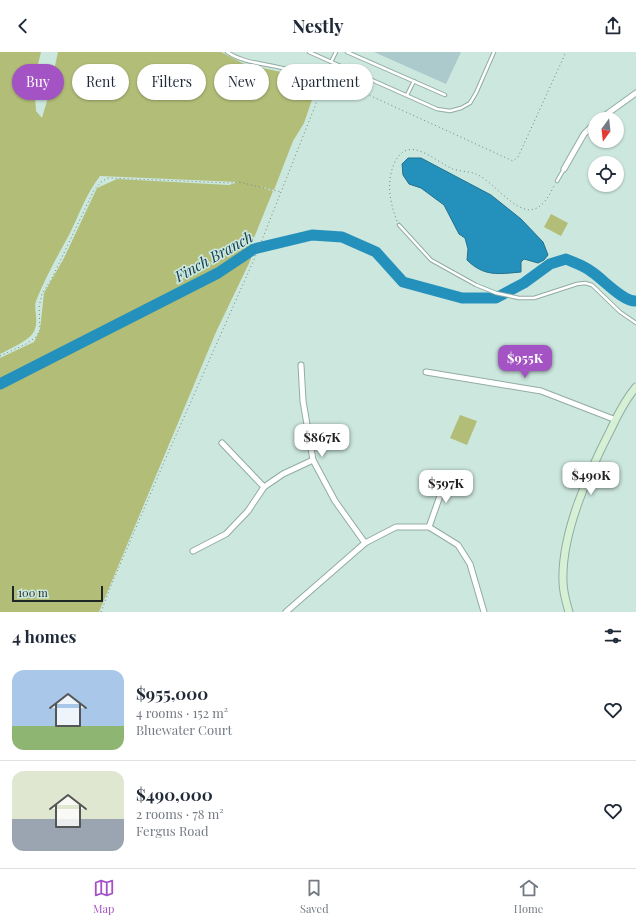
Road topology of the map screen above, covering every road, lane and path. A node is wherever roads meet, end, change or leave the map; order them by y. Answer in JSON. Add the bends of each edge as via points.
{"nodes":[{"id":1,"x":227,"y":52,"type":"edge"},
{"id":2,"x":309,"y":52,"type":"edge"},
{"id":3,"x":336,"y":52,"type":"edge"},
{"id":4,"x":348,"y":52,"type":"edge"},
{"id":5,"x":494,"y":52,"type":"edge"},
{"id":6,"x":566,"y":52,"type":"edge"},
{"id":7,"x":331,"y":62,"type":"junction"},
{"id":8,"x":277,"y":66,"type":"edge"},
{"id":9,"x":414,"y":82,"type":"junction"},
{"id":10,"x":636,"y":93,"type":"edge"},
{"id":11,"x":407,"y":95,"type":"junction"},
{"id":12,"x":445,"y":95,"type":"dead end"},
{"id":13,"x":373,"y":97,"type":"edge"},
{"id":14,"x":317,"y":100,"type":"edge"},
{"id":15,"x":610,"y":112,"type":"edge"},
{"id":16,"x":588,"y":130,"type":"edge"},
{"id":17,"x":564,"y":169,"type":"joint"},
{"id":18,"x":557,"y":181,"type":"joint"},
{"id":19,"x":281,"y":192,"type":"junction"},
{"id":20,"x":399,"y":225,"type":"joint"},
{"id":21,"x":636,"y":324,"type":"edge"},
{"id":22,"x":0,"y":356,"type":"edge"},
{"id":23,"x":301,"y":365,"type":"dead end"},
{"id":24,"x":426,"y":372,"type":"dead end"},
{"id":25,"x":636,"y":387,"type":"edge"},
{"id":26,"x":616,"y":420,"type":"junction"},
{"id":27,"x":222,"y":444,"type":"dead end"},
{"id":28,"x":313,"y":460,"type":"junction"},
{"id":29,"x":447,"y":476,"type":"dead end"},
{"id":30,"x":264,"y":486,"type":"junction"},
{"id":31,"x":429,"y":527,"type":"junction"},
{"id":32,"x":366,"y":543,"type":"junction"},
{"id":33,"x":192,"y":551,"type":"dead end"},
{"id":34,"x":101,"y":612,"type":"edge"},
{"id":35,"x":286,"y":612,"type":"edge"},
{"id":36,"x":484,"y":612,"type":"edge"},
{"id":37,"x":569,"y":612,"type":"edge"}],
"edges":[{"from":1,"to":8,"type":"lane","via":[[247,61]]},
{"from":2,"to":7,"type":"lane"},
{"from":3,"to":7,"type":"lane"},
{"from":4,"to":9,"type":"lane"},
{"from":5,"to":11,"type":"lane","via":[[473,98],[461,108],[450,111],[437,109]]},
{"from":6,"to":13,"type":"path","via":[[518,157],[513,161]]},
{"from":7,"to":11,"type":"lane"},
{"from":9,"to":11,"type":"lane"},
{"from":9,"to":12,"type":"lane"},
{"from":10,"to":15,"type":"street"},
{"from":14,"to":19,"type":"path"},
{"from":16,"to":17,"type":"street"},
{"from":17,"to":18,"type":"lane"},
{"from":18,"to":20,"type":"path","via":[[543,203],[529,210],[499,193],[480,176],[453,169],[423,152],[410,150],[395,162],[390,182],[393,210]]},
{"from":19,"to":22,"type":"path","via":[[239,182],[108,178],[101,182],[94,190],[42,294],[39,307],[40,330],[36,337]]},
{"from":19,"to":34,"type":"path"},
{"from":20,"to":21,"type":"lane","via":[[431,260],[476,285],[507,296],[534,298],[585,283],[592,286]]},
{"from":23,"to":28,"type":"street","via":[[303,401]]},
{"from":24,"to":26,"type":"street","via":[[541,391]]},
{"from":25,"to":26,"type":"street"},
{"from":26,"to":37,"type":"street","via":[[597,456],[572,520],[562,582]]},
{"from":27,"to":30,"type":"street"},
{"from":28,"to":30,"type":"street"},
{"from":28,"to":32,"type":"street","via":[[335,501]]},
{"from":29,"to":31,"type":"street"},
{"from":30,"to":33,"type":"street","via":[[248,511],[226,534]]},
{"from":31,"to":32,"type":"street","via":[[396,527]]},
{"from":31,"to":36,"type":"street","via":[[458,545],[470,564]]},
{"from":32,"to":35,"type":"street"}]}
